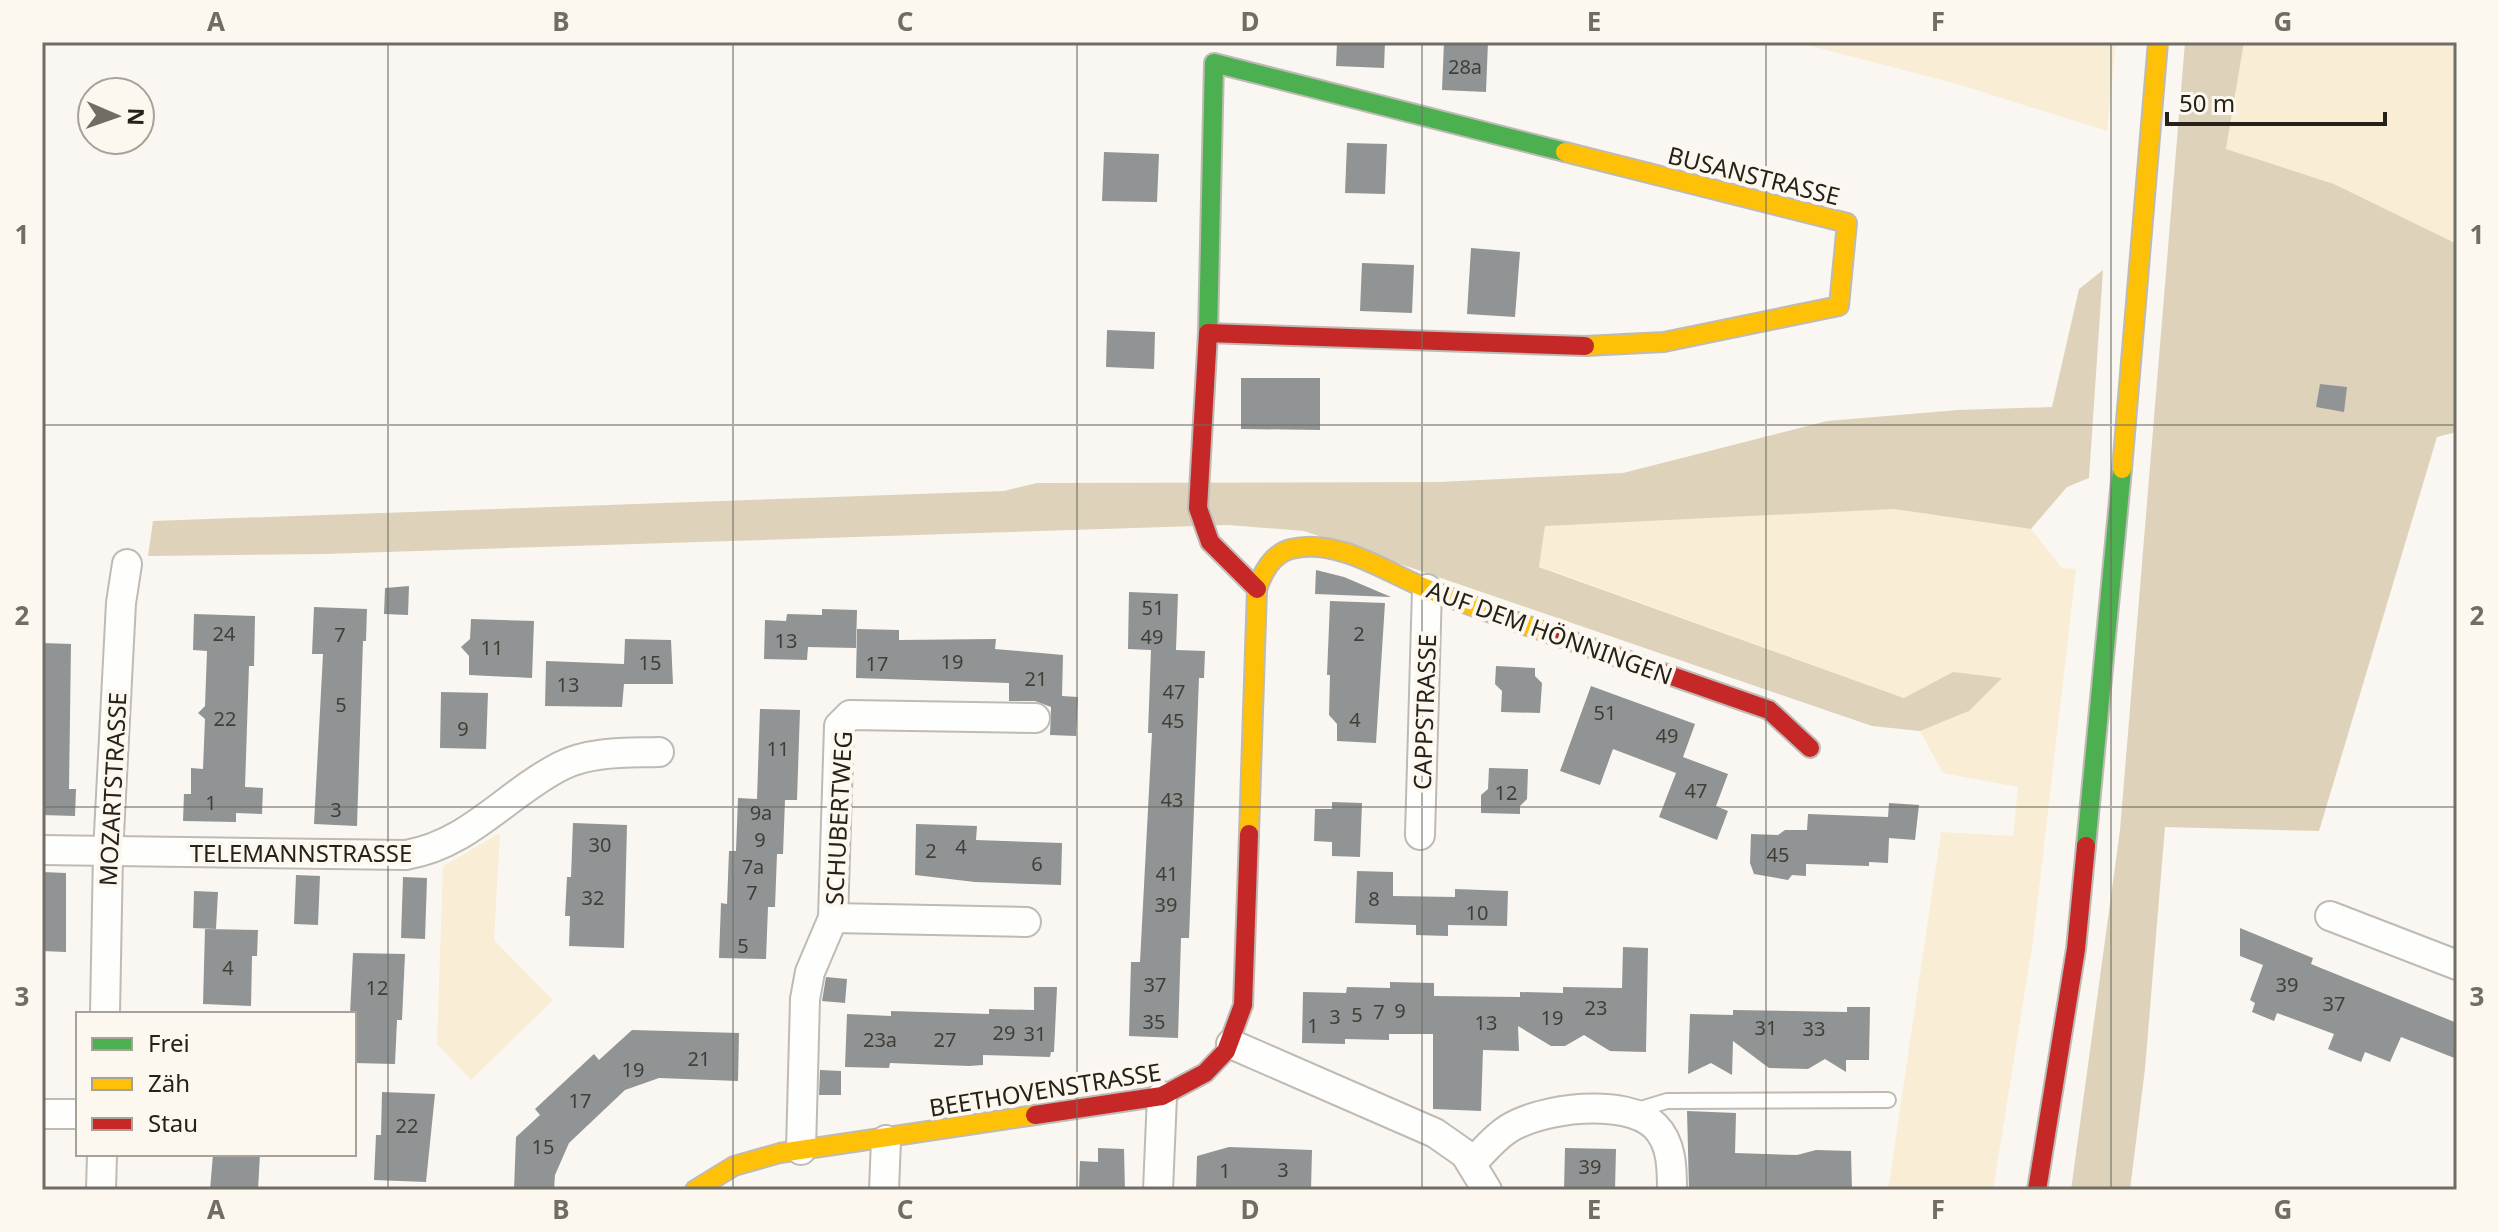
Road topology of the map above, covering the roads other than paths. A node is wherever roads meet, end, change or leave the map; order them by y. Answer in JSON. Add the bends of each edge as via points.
{"nodes":[{"id":1,"x":2158,"y":42,"type":"edge"},
{"id":2,"x":1208,"y":333,"type":"junction"},
{"id":3,"x":1278,"y":554,"type":"joint"},
{"id":4,"x":127,"y":564,"type":"dead end"},
{"id":5,"x":1257,"y":589,"type":"junction"},
{"id":6,"x":1427,"y":589,"type":"junction"},
{"id":7,"x":1035,"y":718,"type":"dead end"},
{"id":8,"x":1810,"y":748,"type":"dead end"},
{"id":9,"x":659,"y":752,"type":"dead end"},
{"id":10,"x":1420,"y":835,"type":"dead end"},
{"id":11,"x":42,"y":850,"type":"edge"},
{"id":12,"x":108,"y":853,"type":"junction"},
{"id":13,"x":2330,"y":916,"type":"dead end"},
{"id":14,"x":833,"y":918,"type":"junction"},
{"id":15,"x":1026,"y":922,"type":"dead end"},
{"id":16,"x":2457,"y":965,"type":"edge"},
{"id":17,"x":105,"y":1012,"type":"edge"},
{"id":18,"x":1231,"y":1044,"type":"junction"},
{"id":19,"x":1162,"y":1096,"type":"junction"},
{"id":20,"x":1888,"y":1100,"type":"dead end"},
{"id":21,"x":1627,"y":1113,"type":"junction"},
{"id":22,"x":42,"y":1114,"type":"edge"},
{"id":23,"x":76,"y":1114,"type":"edge"},
{"id":24,"x":886,"y":1140,"type":"junction"},
{"id":25,"x":801,"y":1150,"type":"junction"},
{"id":26,"x":102,"y":1156,"type":"edge"},
{"id":27,"x":1472,"y":1163,"type":"junction"},
{"id":28,"x":101,"y":1190,"type":"edge"},
{"id":29,"x":695,"y":1190,"type":"edge"},
{"id":30,"x":884,"y":1190,"type":"edge"},
{"id":31,"x":1158,"y":1190,"type":"edge"},
{"id":32,"x":1487,"y":1190,"type":"edge"},
{"id":33,"x":1672,"y":1190,"type":"edge"},
{"id":34,"x":2037,"y":1190,"type":"edge"}],
"edges":[{"from":1,"to":34,"type":"street","via":[[2076,949]]},
{"from":2,"to":2,"type":"street","name":"BUSANSTRASSE","via":[[1611,347],[1664,342],[1839,306],[1847,223],[1214,63]]},
{"from":2,"to":5,"type":"street","name":"BUSANSTRASSE","via":[[1198,508],[1210,542]]},
{"from":3,"to":5,"type":"street","name":"BEETHOVENSTRASSE","via":[[1267,564]]},
{"from":3,"to":6,"type":"street","name":"AUF DEM HÖNNINGEN","via":[[1312,547]]},
{"from":4,"to":12,"type":"street","name":"MOZARTSTRASSE"},
{"from":5,"to":18,"type":"street","name":"BEETHOVENSTRASSE","via":[[1243,1005]]},
{"from":6,"to":8,"type":"street","name":"AUF DEM HÖNNINGEN","via":[[1769,710]]},
{"from":6,"to":10,"type":"street","name":"CAPPSTRASSE"},
{"from":7,"to":14,"type":"street","name":"SCHUBERTWEG","via":[[850,715],[843,720]]},
{"from":9,"to":12,"type":"street","name":"TELEMANNSTRASSE","via":[[604,755],[563,765],[461,837],[419,853]]},
{"from":11,"to":12,"type":"street","name":"TELEMANNSTRASSE"},
{"from":12,"to":17,"type":"street","name":"MOZARTSTRASSE"},
{"from":13,"to":16,"type":"street"},
{"from":14,"to":15,"type":"street","name":"SCHUBERTWEG"},
{"from":14,"to":25,"type":"street","name":"SCHUBERTWEG","via":[[810,972],[805,999]]},
{"from":18,"to":19,"type":"street","name":"BEETHOVENSTRASSE","via":[[1201,1077]]},
{"from":18,"to":27,"type":"street","via":[[1435,1133]]},
{"from":19,"to":24,"type":"street","name":"BEETHOVENSTRASSE"},
{"from":19,"to":31,"type":"street"},
{"from":20,"to":21,"type":"lane","via":[[1667,1101]]},
{"from":21,"to":27,"type":"street","via":[[1580,1108],[1525,1120]]},
{"from":21,"to":33,"type":"street","via":[[1655,1125],[1662,1135],[1672,1165]]},
{"from":22,"to":23,"type":"street"},
{"from":24,"to":25,"type":"street","name":"BEETHOVENSTRASSE"},
{"from":24,"to":30,"type":"street"},
{"from":25,"to":29,"type":"street","name":"BEETHOVENSTRASSE","via":[[734,1166]]},
{"from":26,"to":28,"type":"street"},
{"from":27,"to":32,"type":"street"}]}
